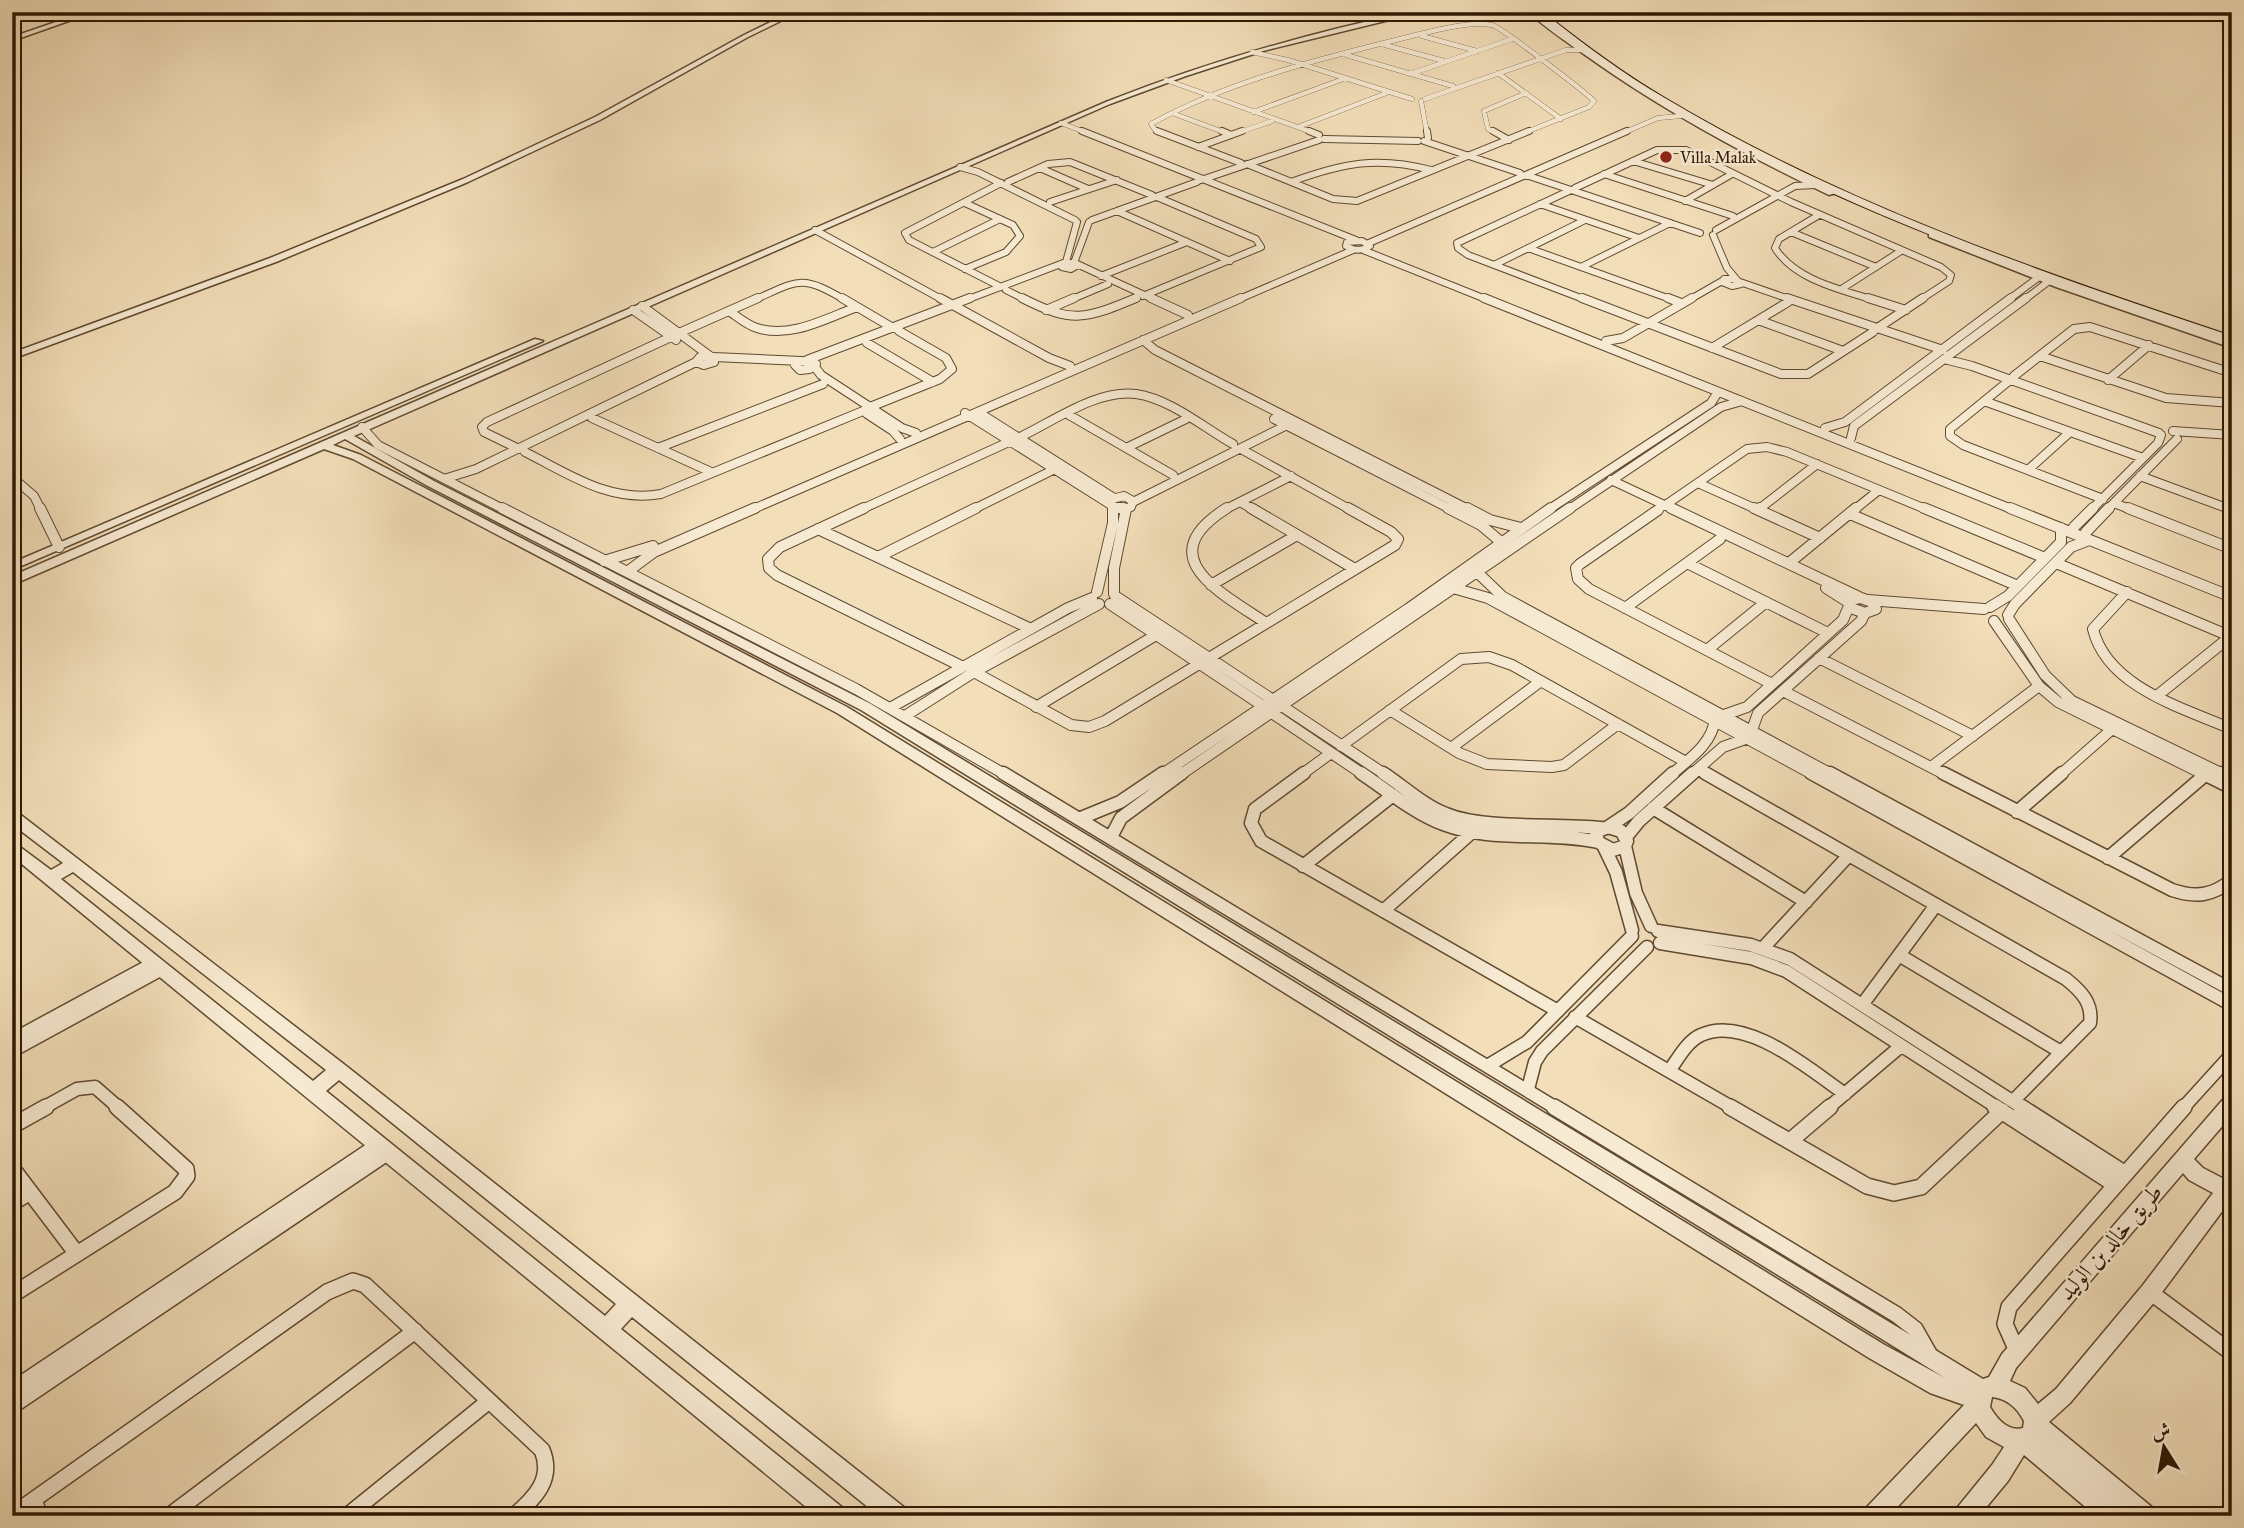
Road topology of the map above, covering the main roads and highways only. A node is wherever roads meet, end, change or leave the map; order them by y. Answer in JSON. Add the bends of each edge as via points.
{"nodes":[{"id":1,"x":1539,"y":12,"type":"edge"},
{"id":2,"x":1549,"y":12,"type":"edge"},
{"id":3,"x":1950,"y":234,"type":"junction"},
{"id":4,"x":1973,"y":243,"type":"junction"},
{"id":5,"x":2232,"y":333,"type":"edge"},
{"id":6,"x":2232,"y":342,"type":"edge"}],
"edges":[{"from":1,"to":3,"type":"main road","via":[[1579,47],[1715,130],[1823,184]]},
{"from":2,"to":3,"type":"main road","via":[[1629,71],[1717,124]]},
{"from":3,"to":4,"type":"main road"},
{"from":4,"to":5,"type":"main road"},
{"from":4,"to":6,"type":"main road"}]}
